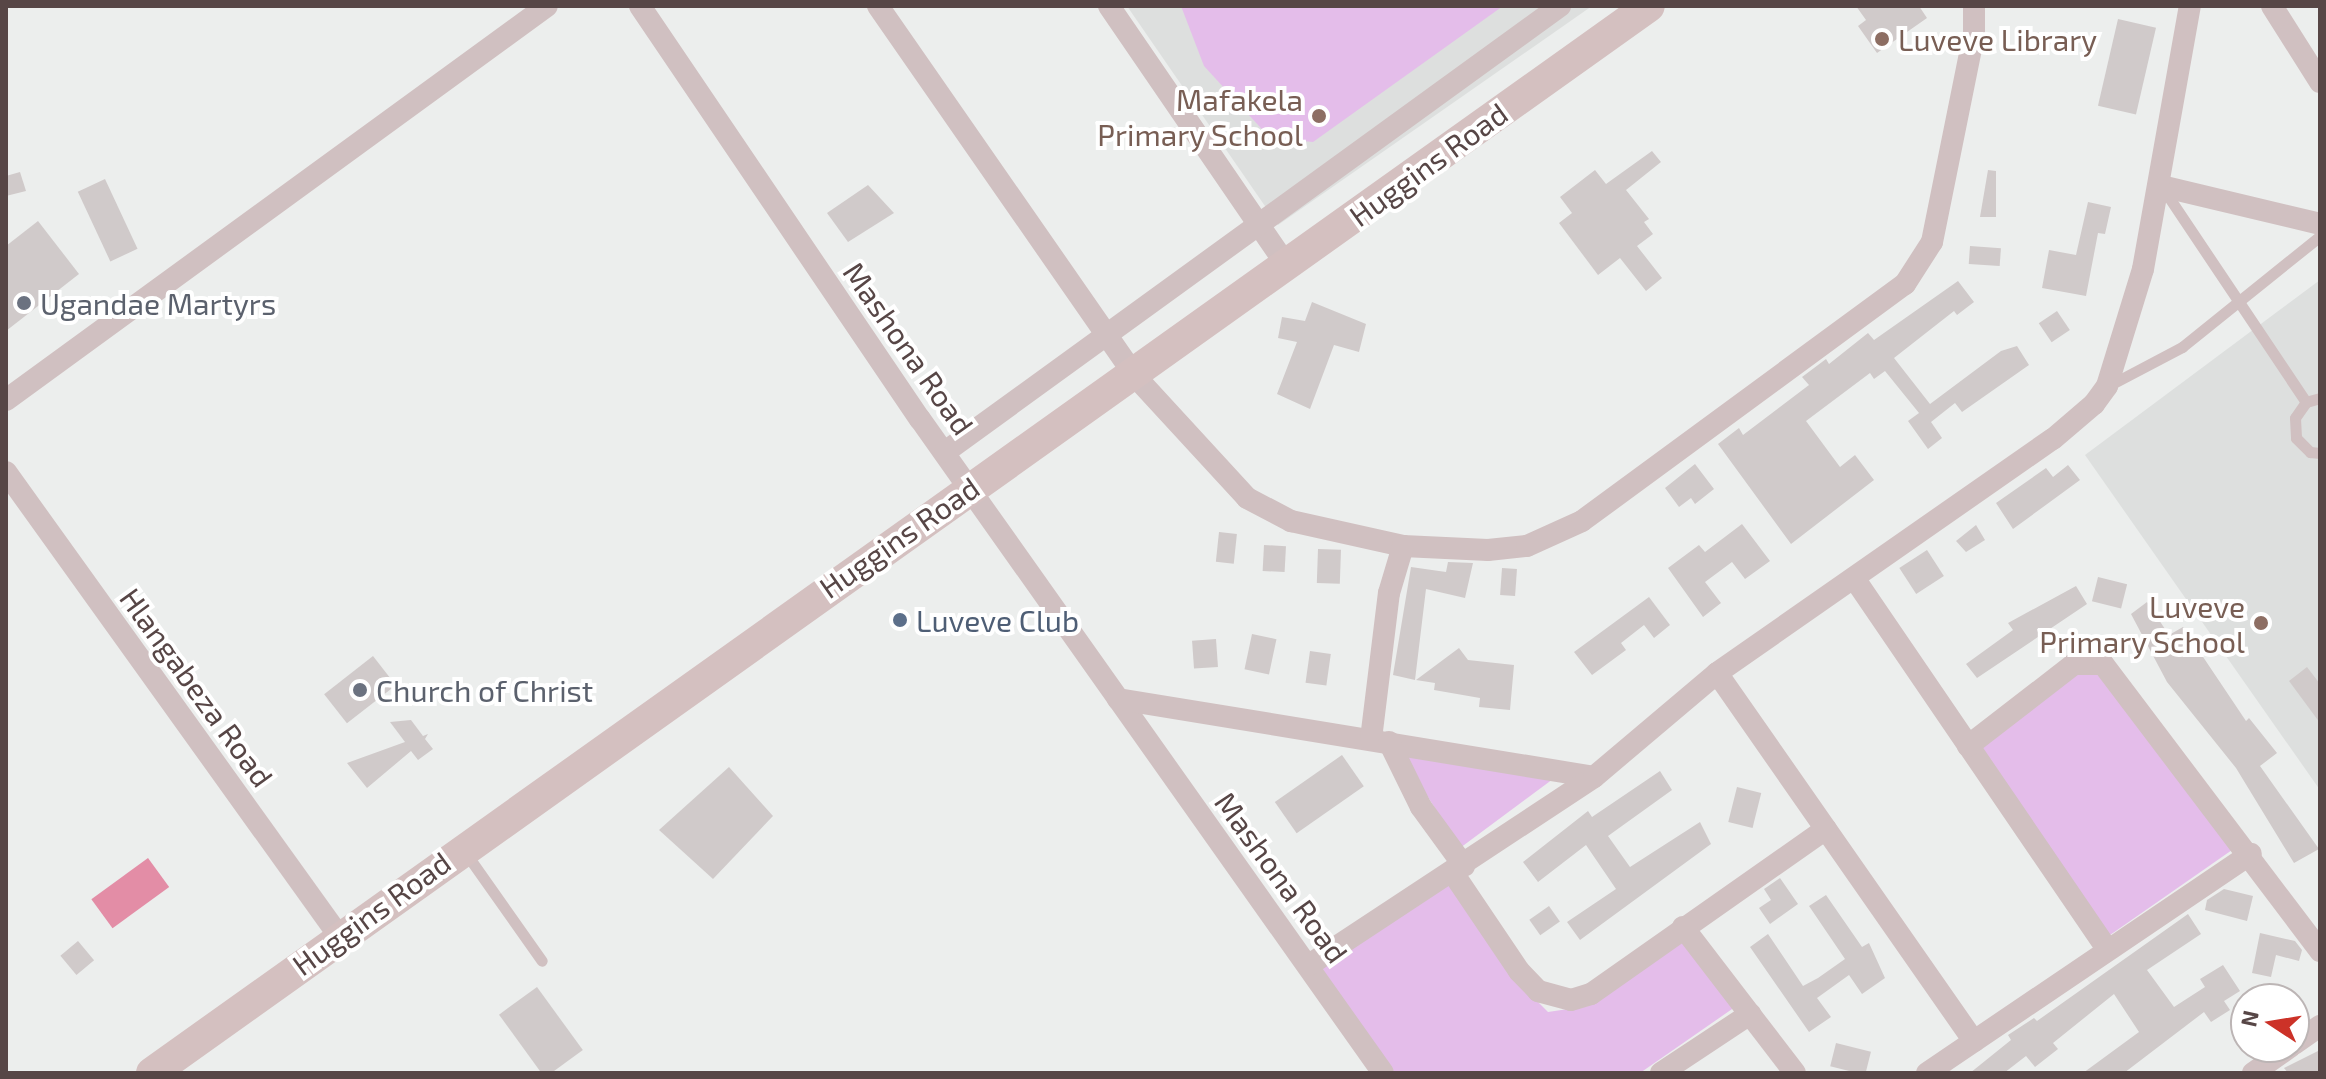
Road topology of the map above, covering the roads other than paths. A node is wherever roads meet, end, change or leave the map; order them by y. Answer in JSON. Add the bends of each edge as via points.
{"nodes":[{"id":1,"x":547,"y":6,"type":"edge"},
{"id":2,"x":640,"y":6,"type":"edge"},
{"id":3,"x":878,"y":6,"type":"edge"},
{"id":4,"x":1109,"y":6,"type":"edge"},
{"id":5,"x":1560,"y":6,"type":"edge"},
{"id":6,"x":1649,"y":6,"type":"edge"},
{"id":7,"x":1974,"y":6,"type":"edge"},
{"id":8,"x":2190,"y":6,"type":"edge"},
{"id":9,"x":2272,"y":6,"type":"edge"},
{"id":10,"x":2320,"y":82,"type":"edge"},
{"id":11,"x":2161,"y":186,"type":"junction"},
{"id":12,"x":1258,"y":223,"type":"junction"},
{"id":13,"x":2320,"y":224,"type":"edge"},
{"id":14,"x":2320,"y":236,"type":"edge"},
{"id":15,"x":1288,"y":267,"type":"junction"},
{"id":16,"x":2240,"y":300,"type":"junction"},
{"id":17,"x":1108,"y":336,"type":"junction"},
{"id":18,"x":1134,"y":375,"type":"junction"},
{"id":19,"x":2107,"y":386,"type":"junction"},
{"id":20,"x":2320,"y":398,"type":"edge"},
{"id":21,"x":6,"y":400,"type":"edge"},
{"id":22,"x":2306,"y":402,"type":"junction"},
{"id":23,"x":945,"y":452,"type":"junction"},
{"id":24,"x":2320,"y":453,"type":"edge"},
{"id":25,"x":6,"y":472,"type":"edge"},
{"id":26,"x":971,"y":486,"type":"junction"},
{"id":27,"x":1403,"y":546,"type":"junction"},
{"id":28,"x":1854,"y":578,"type":"junction"},
{"id":29,"x":1717,"y":673,"type":"junction"},
{"id":30,"x":1118,"y":699,"type":"junction"},
{"id":31,"x":1380,"y":740,"type":"junction"},
{"id":32,"x":1968,"y":746,"type":"junction"},
{"id":33,"x":1594,"y":777,"type":"junction"},
{"id":34,"x":1826,"y":829,"type":"junction"},
{"id":35,"x":462,"y":848,"type":"junction"},
{"id":36,"x":2251,"y":854,"type":"junction"},
{"id":37,"x":1459,"y":870,"type":"junction"},
{"id":38,"x":1683,"y":927,"type":"junction"},
{"id":39,"x":339,"y":936,"type":"junction"},
{"id":40,"x":2108,"y":950,"type":"junction"},
{"id":41,"x":2320,"y":951,"type":"edge"},
{"id":42,"x":542,"y":961,"type":"dead end"},
{"id":43,"x":1309,"y":965,"type":"junction"},
{"id":44,"x":1750,"y":1014,"type":"junction"},
{"id":45,"x":1974,"y":1041,"type":"junction"},
{"id":46,"x":152,"y":1073,"type":"edge"},
{"id":47,"x":1383,"y":1073,"type":"edge"},
{"id":48,"x":1661,"y":1073,"type":"edge"},
{"id":49,"x":1795,"y":1073,"type":"edge"},
{"id":50,"x":1927,"y":1073,"type":"edge"}],
"edges":[{"from":1,"to":21,"type":"street"},
{"from":2,"to":23,"type":"street","name":"Mashona Road"},
{"from":3,"to":17,"type":"street"},
{"from":4,"to":12,"type":"street"},
{"from":5,"to":12,"type":"street"},
{"from":6,"to":15,"type":"street","name":"Huggins Road"},
{"from":7,"to":27,"type":"street","via":[[1974,33],[1932,242],[1905,284],[1558,535],[1527,546],[1488,550]]},
{"from":8,"to":11,"type":"street"},
{"from":9,"to":10,"type":"street"},
{"from":11,"to":13,"type":"street"},
{"from":11,"to":16,"type":"lane"},
{"from":11,"to":19,"type":"street","via":[[2130,322]]},
{"from":12,"to":15,"type":"street"},
{"from":12,"to":17,"type":"street"},
{"from":14,"to":16,"type":"lane"},
{"from":15,"to":18,"type":"street","name":"Huggins Road"},
{"from":16,"to":19,"type":"lane","via":[[2182,347]]},
{"from":16,"to":22,"type":"lane"},
{"from":17,"to":18,"type":"street"},
{"from":17,"to":23,"type":"street"},
{"from":18,"to":26,"type":"street","name":"Huggins Road"},
{"from":18,"to":27,"type":"street","via":[[1206,458],[1268,511]]},
{"from":19,"to":28,"type":"street","via":[[2053,439]]},
{"from":20,"to":22,"type":"lane"},
{"from":22,"to":24,"type":"lane","via":[[2295,418],[2296,438],[2310,452]]},
{"from":23,"to":26,"type":"street","name":"Mashona Road"},
{"from":25,"to":39,"type":"street","name":"Hlangabeza Road"},
{"from":26,"to":30,"type":"street","name":"Mashona Road"},
{"from":26,"to":35,"type":"street","name":"Huggins Road"},
{"from":27,"to":31,"type":"street","via":[[1389,593]]},
{"from":28,"to":29,"type":"street"},
{"from":28,"to":32,"type":"street"},
{"from":29,"to":33,"type":"street"},
{"from":29,"to":34,"type":"street"},
{"from":30,"to":31,"type":"street"},
{"from":30,"to":43,"type":"street","name":"Mashona Road"},
{"from":31,"to":33,"type":"street"},
{"from":31,"to":37,"type":"street"},
{"from":32,"to":36,"type":"street","via":[[2074,664],[2103,664]]},
{"from":32,"to":40,"type":"street"},
{"from":33,"to":37,"type":"street"},
{"from":34,"to":38,"type":"street"},
{"from":34,"to":45,"type":"street"},
{"from":35,"to":39,"type":"street","name":"Huggins Road"},
{"from":35,"to":42,"type":"lane"},
{"from":36,"to":40,"type":"street"},
{"from":36,"to":41,"type":"street"},
{"from":37,"to":38,"type":"street","via":[[1519,971],[1552,998],[1591,994]]},
{"from":37,"to":43,"type":"street"},
{"from":38,"to":44,"type":"street"},
{"from":39,"to":46,"type":"street","name":"Huggins Road"},
{"from":40,"to":45,"type":"street"},
{"from":43,"to":47,"type":"street","name":"Mashona Road"},
{"from":44,"to":48,"type":"street"},
{"from":44,"to":49,"type":"street"},
{"from":45,"to":50,"type":"street"}]}
